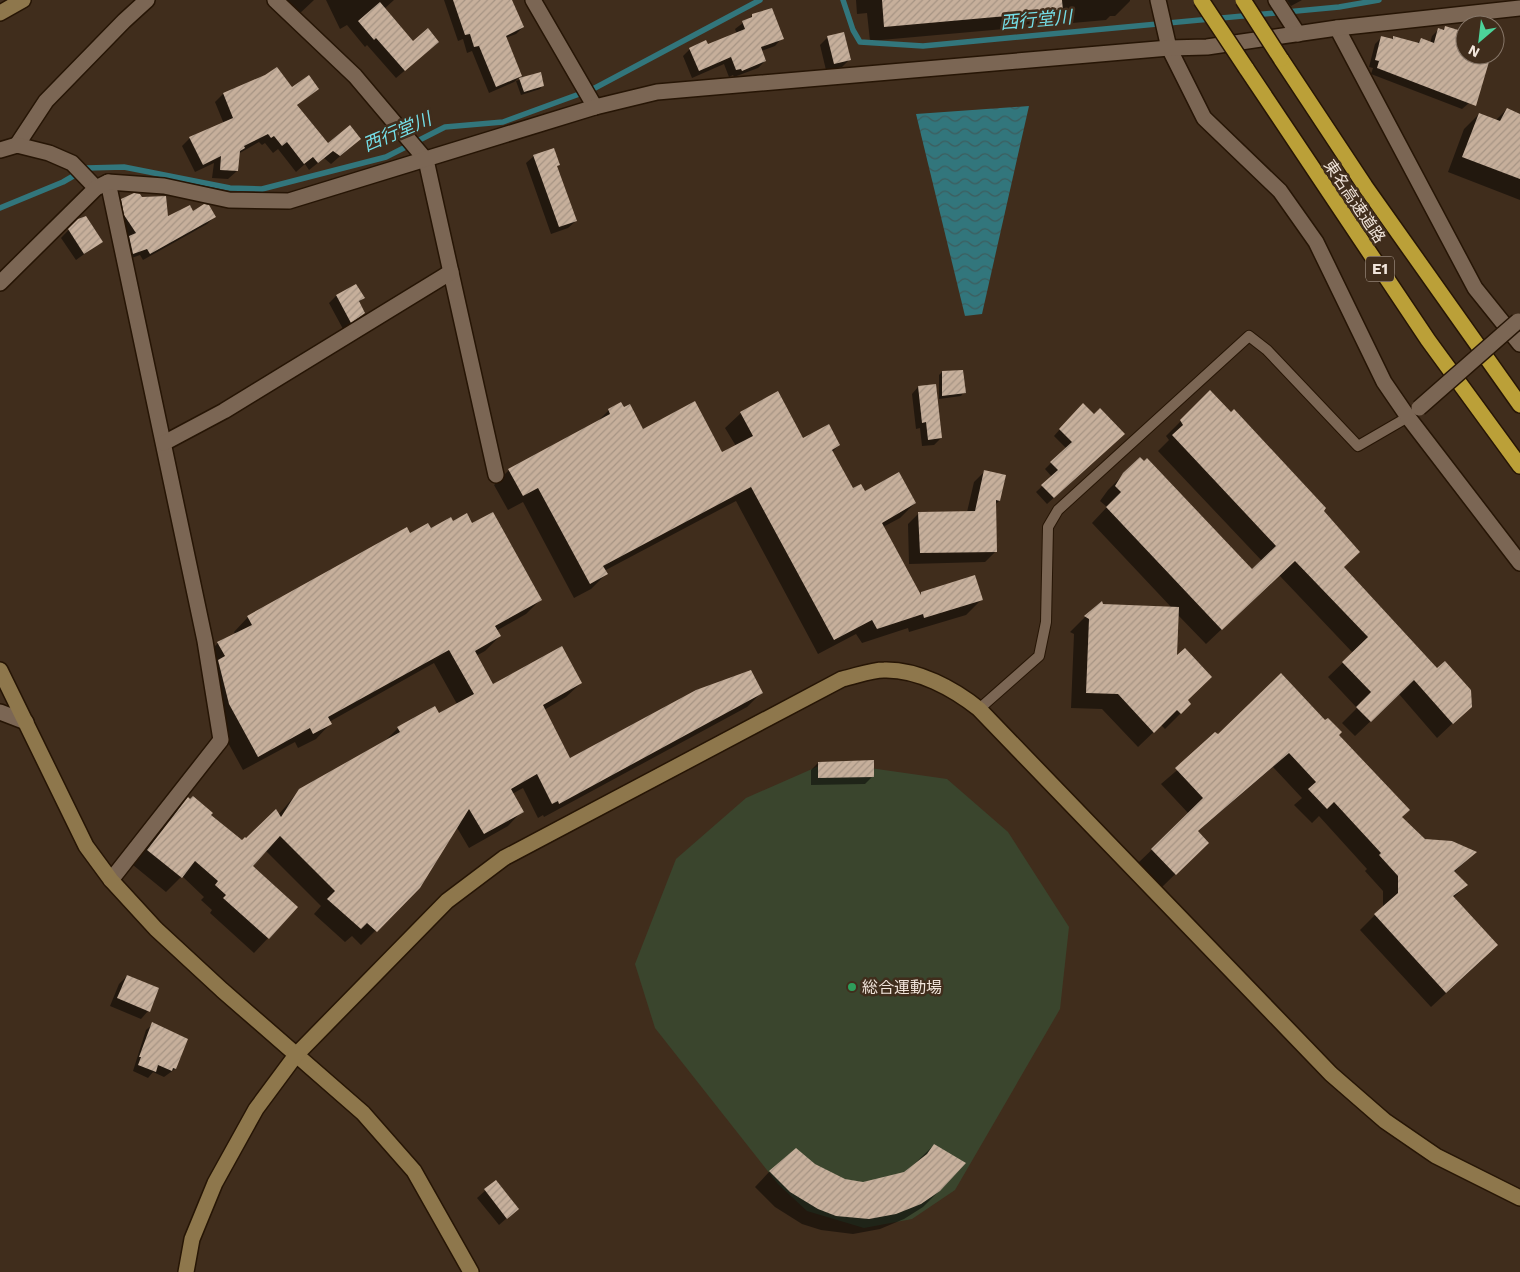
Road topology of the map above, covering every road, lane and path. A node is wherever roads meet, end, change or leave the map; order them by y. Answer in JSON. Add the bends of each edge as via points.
{"nodes":[{"id":1,"x":22,"y":0,"type":"edge"},
{"id":2,"x":147,"y":0,"type":"edge"},
{"id":3,"x":275,"y":0,"type":"edge"},
{"id":4,"x":534,"y":0,"type":"edge"},
{"id":5,"x":1158,"y":0,"type":"edge"},
{"id":6,"x":1201,"y":0,"type":"edge"},
{"id":7,"x":1243,"y":0,"type":"edge"},
{"id":8,"x":1277,"y":2,"type":"edge"},
{"id":9,"x":1520,"y":8,"type":"edge"},
{"id":10,"x":0,"y":13,"type":"edge"},
{"id":11,"x":1294,"y":27,"type":"junction"},
{"id":12,"x":1337,"y":28,"type":"junction"},
{"id":13,"x":1167,"y":40,"type":"junction"},
{"id":14,"x":589,"y":96,"type":"junction"},
{"id":15,"x":17,"y":145,"type":"junction"},
{"id":16,"x":417,"y":149,"type":"junction"},
{"id":17,"x":0,"y":150,"type":"edge"},
{"id":18,"x":102,"y":185,"type":"junction"},
{"id":19,"x":451,"y":272,"type":"junction"},
{"id":20,"x":0,"y":282,"type":"edge"},
{"id":21,"x":1519,"y":321,"type":"edge"},
{"id":22,"x":1520,"y":344,"type":"edge"},
{"id":23,"x":1520,"y":405,"type":"edge"},
{"id":24,"x":1414,"y":412,"type":"junction"},
{"id":25,"x":164,"y":443,"type":"junction"},
{"id":26,"x":1520,"y":466,"type":"edge"},
{"id":27,"x":496,"y":475,"type":"dead end"},
{"id":28,"x":1520,"y":563,"type":"edge"},
{"id":29,"x":0,"y":670,"type":"edge"},
{"id":30,"x":979,"y":709,"type":"junction"},
{"id":31,"x":0,"y":712,"type":"edge"},
{"id":32,"x":26,"y":722,"type":"junction"},
{"id":33,"x":111,"y":880,"type":"junction"},
{"id":34,"x":296,"y":1054,"type":"junction"},
{"id":35,"x":1520,"y":1198,"type":"edge"},
{"id":36,"x":186,"y":1272,"type":"edge"},
{"id":37,"x":471,"y":1272,"type":"edge"}],
"edges":[{"from":1,"to":10,"type":"street"},
{"from":2,"to":15,"type":"street","via":[[46,101]]},
{"from":3,"to":16,"type":"street","via":[[355,76]]},
{"from":4,"to":14,"type":"street"},
{"from":5,"to":13,"type":"street"},
{"from":6,"to":26,"type":"highway","name":"東名高速道路","number":"E1","bridge":true,"via":[[1423,332]]},
{"from":7,"to":23,"type":"highway","name":"東名高速道路","number":"E1","bridge":true,"via":[[1365,186]]},
{"from":8,"to":11,"type":"street"},
{"from":9,"to":12,"type":"street"},
{"from":11,"to":12,"type":"street"},
{"from":11,"to":13,"type":"street","via":[[1207,48]]},
{"from":12,"to":22,"type":"street","via":[[1475,288]]},
{"from":13,"to":14,"type":"street","via":[[657,92]]},
{"from":13,"to":24,"type":"street","via":[[1204,118],[1280,191],[1316,242],[1384,382]]},
{"from":14,"to":16,"type":"street"},
{"from":15,"to":17,"type":"street"},
{"from":15,"to":18,"type":"street","via":[[72,163]]},
{"from":16,"to":18,"type":"street","via":[[289,201],[229,200],[164,186]]},
{"from":16,"to":19,"type":"street"},
{"from":18,"to":20,"type":"street"},
{"from":18,"to":25,"type":"street"},
{"from":19,"to":25,"type":"street"},
{"from":19,"to":27,"type":"street"},
{"from":21,"to":24,"type":"street","bridge":true},
{"from":24,"to":28,"type":"street"},
{"from":24,"to":30,"type":"lane","via":[[1358,446],[1267,350],[1249,336],[1058,510],[1048,527],[1046,622],[1039,656]]},
{"from":25,"to":33,"type":"street","via":[[205,641],[221,740]]},
{"from":29,"to":32,"type":"street"},
{"from":30,"to":34,"type":"street","via":[[961,695],[921,676],[884,670],[842,679],[504,858],[447,901]]},
{"from":30,"to":35,"type":"street","via":[[1331,1074],[1385,1121],[1436,1156]]},
{"from":31,"to":32,"type":"street"},
{"from":32,"to":33,"type":"street","via":[[86,846]]},
{"from":33,"to":34,"type":"street","via":[[156,928]]},
{"from":34,"to":36,"type":"street","via":[[256,1108],[215,1183],[192,1239]]},
{"from":34,"to":37,"type":"street","via":[[364,1113],[414,1171]]}]}
